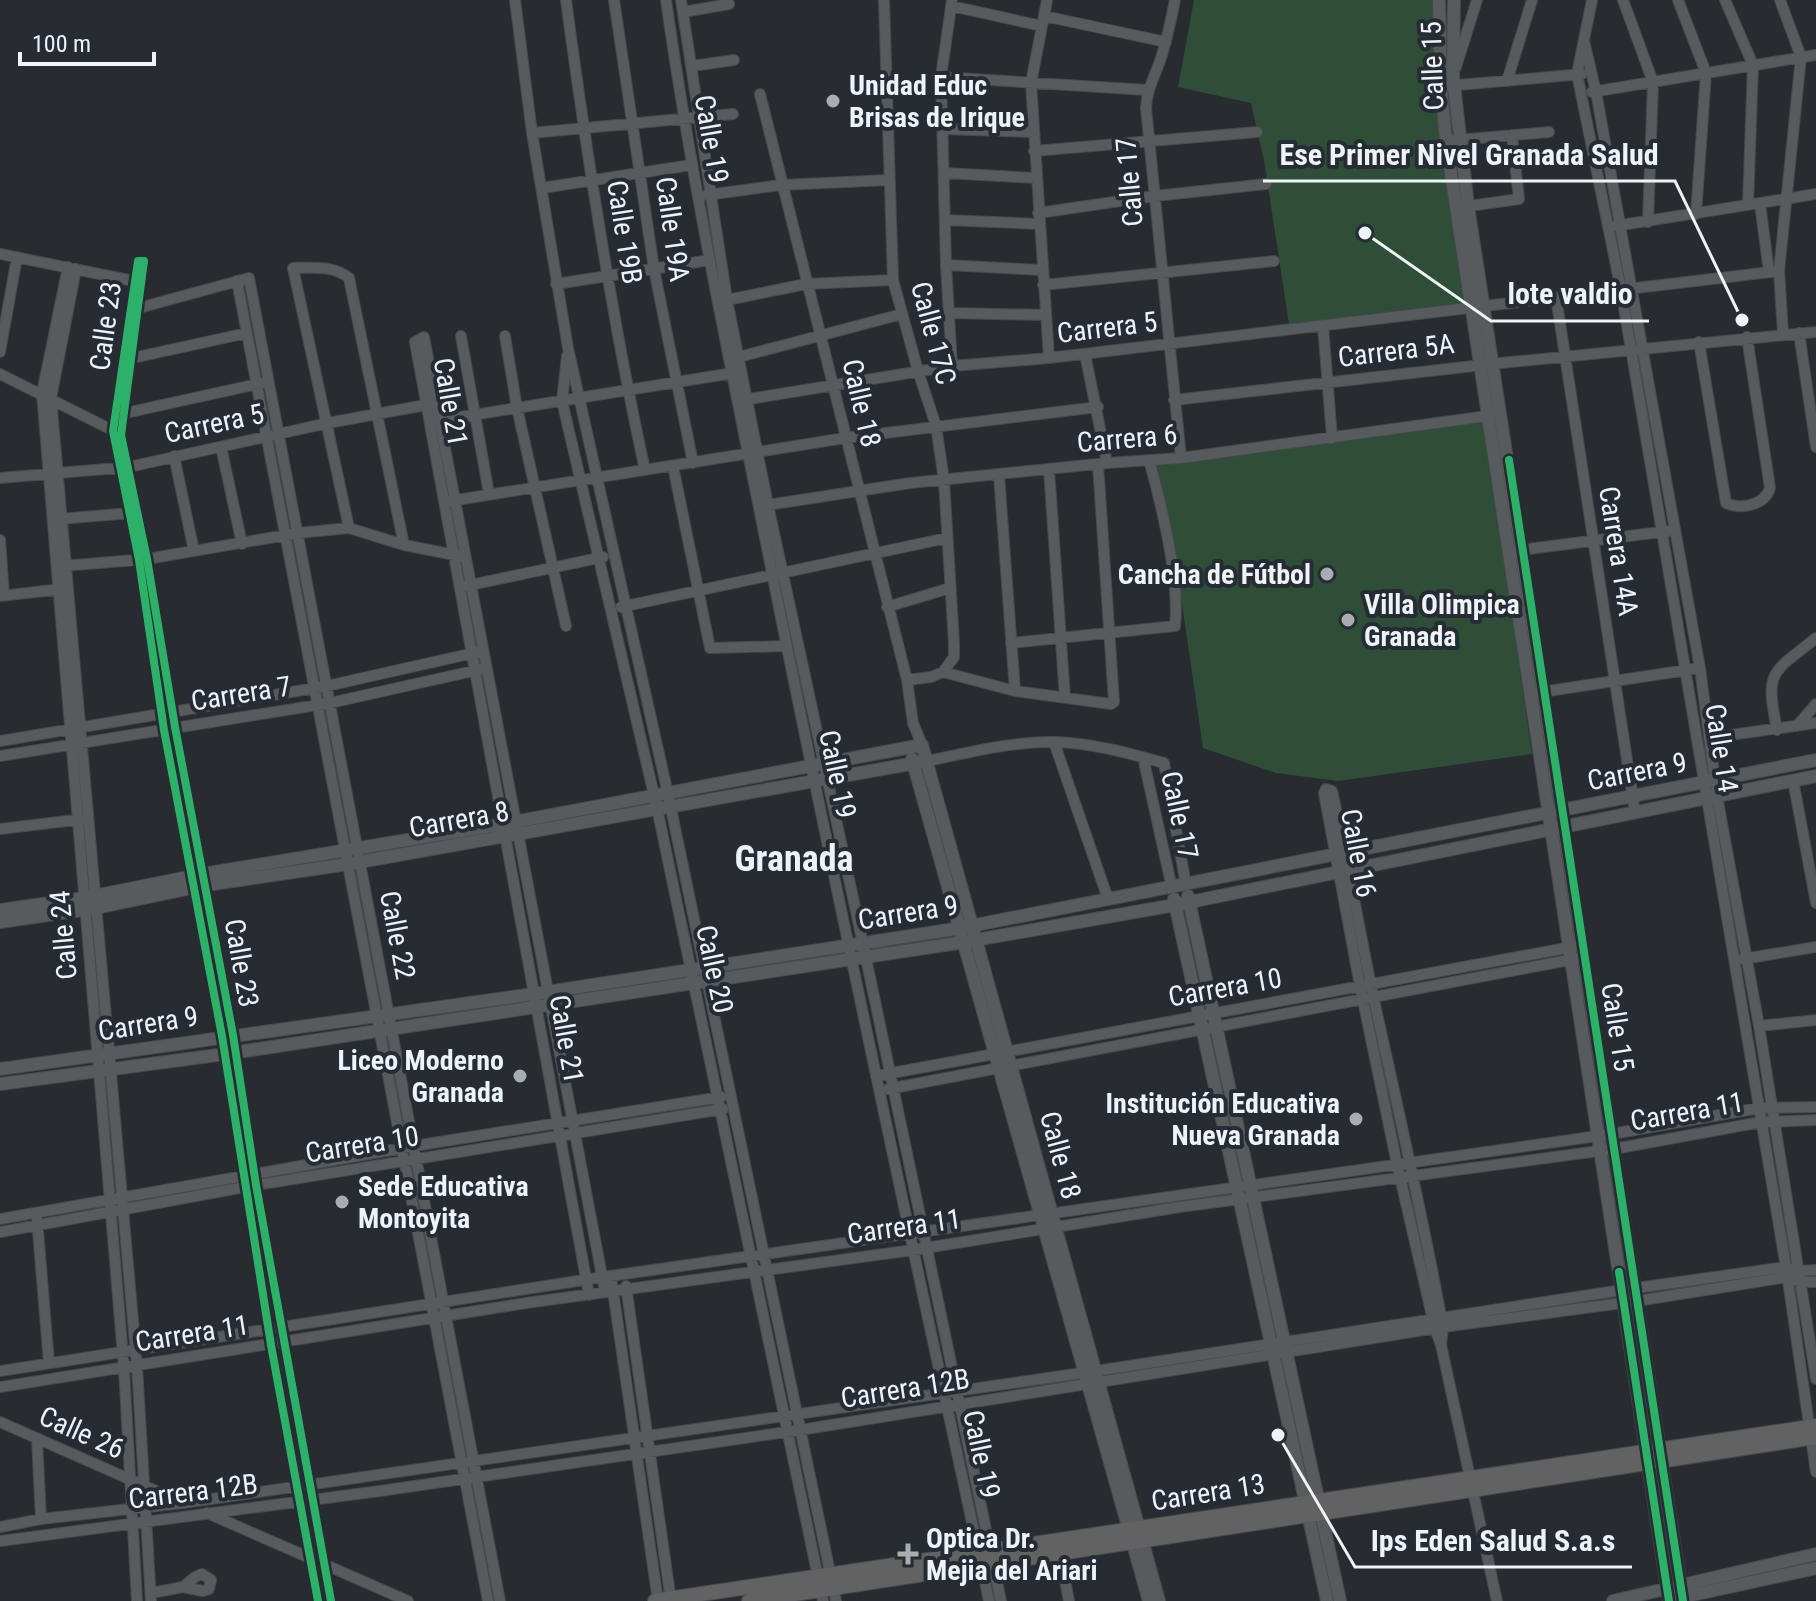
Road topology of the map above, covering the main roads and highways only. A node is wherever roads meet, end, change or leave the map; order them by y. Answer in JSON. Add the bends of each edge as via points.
{"nodes":[{"id":1,"x":1813,"y":1432,"type":"edge"},
{"id":2,"x":1136,"y":1535,"type":"junction"},
{"id":3,"x":986,"y":1558,"type":"junction"},
{"id":4,"x":827,"y":1589,"type":"edge"},
{"id":5,"x":662,"y":1600,"type":"edge"},
{"id":6,"x":749,"y":1601,"type":"edge"}],
"edges":[{"from":1,"to":2,"type":"main road","name":"Carrera 13"},
{"from":2,"to":3,"type":"main road","name":"Carrera 13"},
{"from":2,"to":3,"type":"main road","name":"Carrera 13","via":[[1060,1554]]},
{"from":3,"to":4,"type":"main road","name":"Carrera 13"},
{"from":4,"to":5,"type":"main road","name":"Carrera 13"},
{"from":4,"to":6,"type":"main road","name":"Carrera 13"}]}
